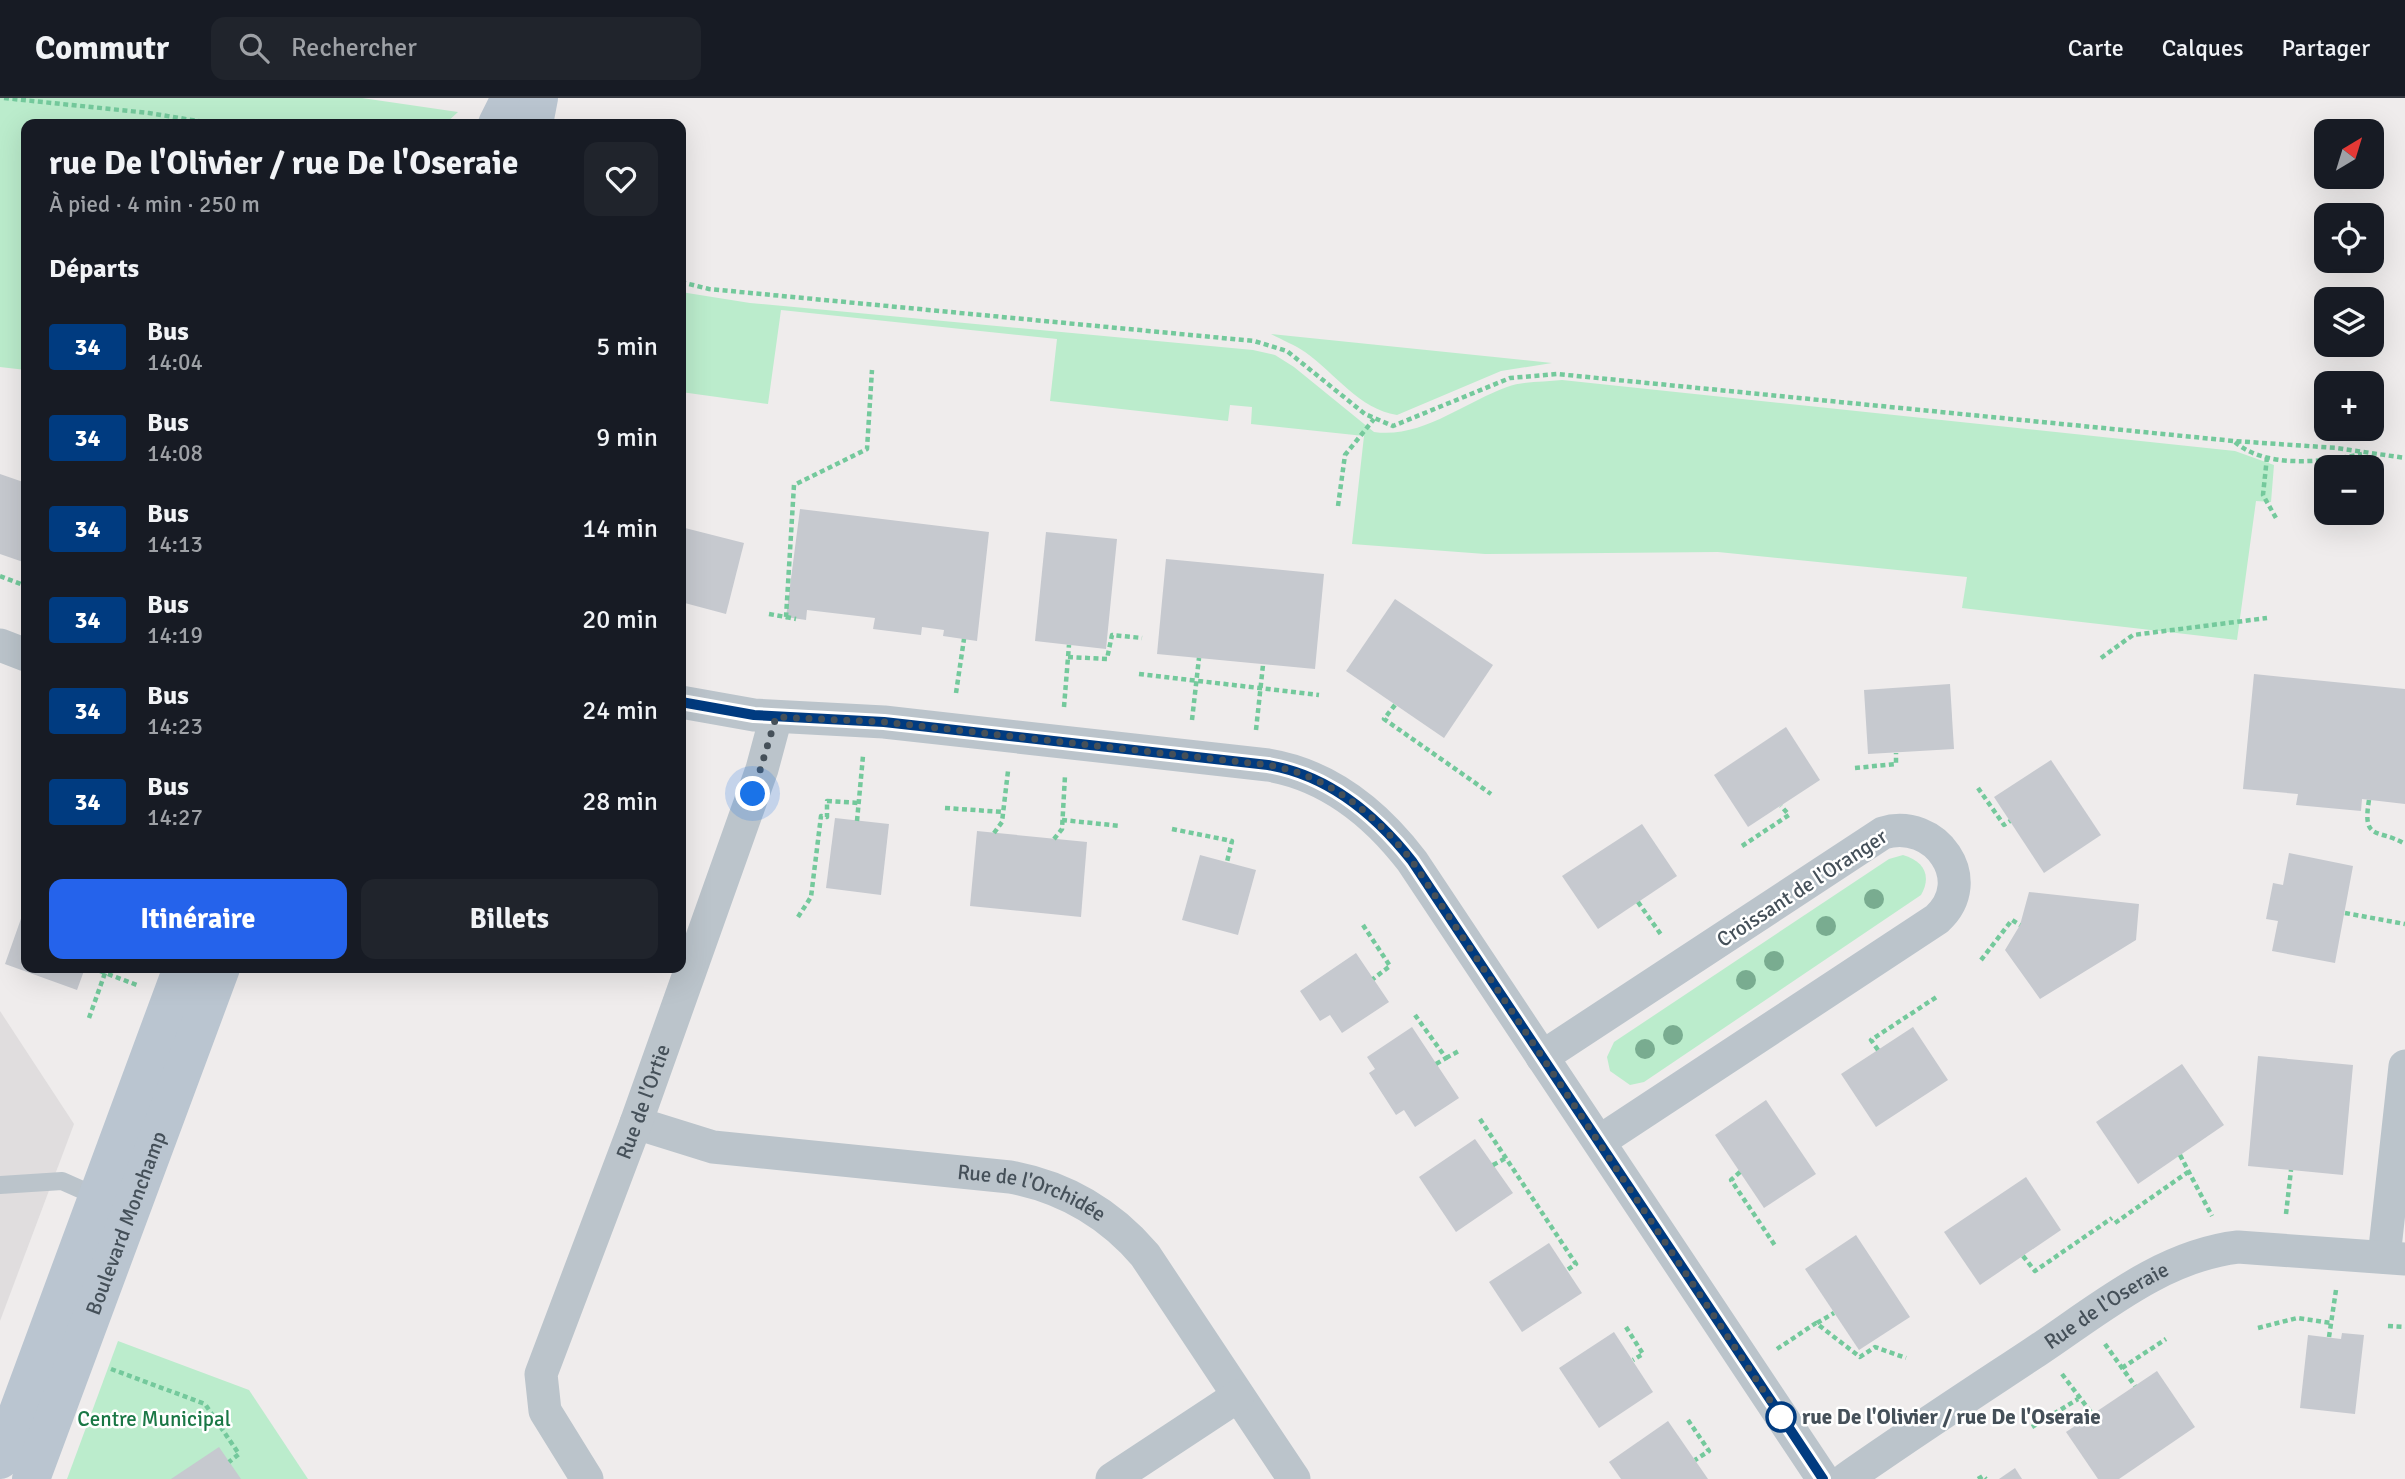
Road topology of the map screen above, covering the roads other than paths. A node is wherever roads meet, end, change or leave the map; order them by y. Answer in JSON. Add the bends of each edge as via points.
{"nodes":[{"id":1,"x":510,"y":98,"type":"edge"},
{"id":2,"x":539,"y":98,"type":"edge"},
{"id":3,"x":500,"y":119,"type":"edge"},
{"id":4,"x":535,"y":119,"type":"edge"},
{"id":5,"x":0,"y":645,"type":"edge"},
{"id":6,"x":21,"y":653,"type":"edge"},
{"id":7,"x":686,"y":703,"type":"edge"},
{"id":8,"x":776,"y":717,"type":"junction"},
{"id":9,"x":180,"y":973,"type":"edge"},
{"id":10,"x":219,"y":973,"type":"edge"},
{"id":11,"x":1542,"y":1058,"type":"junction"},
{"id":12,"x":2405,"y":1066,"type":"edge"},
{"id":13,"x":636,"y":1123,"type":"junction"},
{"id":14,"x":1600,"y":1141,"type":"junction"},
{"id":15,"x":0,"y":1185,"type":"edge"},
{"id":16,"x":98,"y":1197,"type":"junction"},
{"id":17,"x":2394,"y":1258,"type":"edge"},
{"id":18,"x":1238,"y":1396,"type":"junction"},
{"id":19,"x":0,"y":1460,"type":"edge"},
{"id":20,"x":31,"y":1479,"type":"edge"},
{"id":21,"x":587,"y":1479,"type":"edge"},
{"id":22,"x":1112,"y":1479,"type":"edge"},
{"id":23,"x":1294,"y":1479,"type":"edge"},
{"id":24,"x":1823,"y":1479,"type":"edge"},
{"id":25,"x":1846,"y":1479,"type":"edge"}],
"edges":[{"from":1,"to":3,"type":"street"},
{"from":2,"to":4,"type":"street"},
{"from":5,"to":6,"type":"street"},
{"from":7,"to":8,"type":"street"},
{"from":8,"to":11,"type":"street","via":[[884,722],[1063,757],[1189,756],[1252,763],[1283,767],[1321,781],[1395,839]]},
{"from":8,"to":13,"type":"street","name":"Rue de l'Ortie","via":[[758,781]]},
{"from":9,"to":16,"type":"street","name":"Boulevard Monchamp"},
{"from":10,"to":20,"type":"street","name":"Boulevard Monchamp"},
{"from":11,"to":14,"type":"street"},
{"from":11,"to":14,"type":"street","name":"Croissant de l'Oranger","via":[[1883,833],[1909,829],[1944,852],[1954,877],[1954,893],[1948,909],[1937,919]]},
{"from":12,"to":17,"type":"street"},
{"from":13,"to":18,"type":"street","name":"Rue de l'Orchidée","via":[[713,1147],[1035,1181],[1083,1202],[1127,1234],[1145,1255]]},
{"from":13,"to":21,"type":"street","name":"Rue de l'Ortie","via":[[541,1374],[545,1411]]},
{"from":14,"to":24,"type":"street"},
{"from":15,"to":16,"type":"lane","via":[[62,1181]]},
{"from":16,"to":19,"type":"street","name":"Boulevard Monchamp"},
{"from":17,"to":25,"type":"street","name":"Rue de l'Oseraie","via":[[2229,1248],[2193,1257],[2157,1272]]},
{"from":18,"to":22,"type":"street"},
{"from":18,"to":23,"type":"street","name":"Rue de l'Orchidée"}]}
